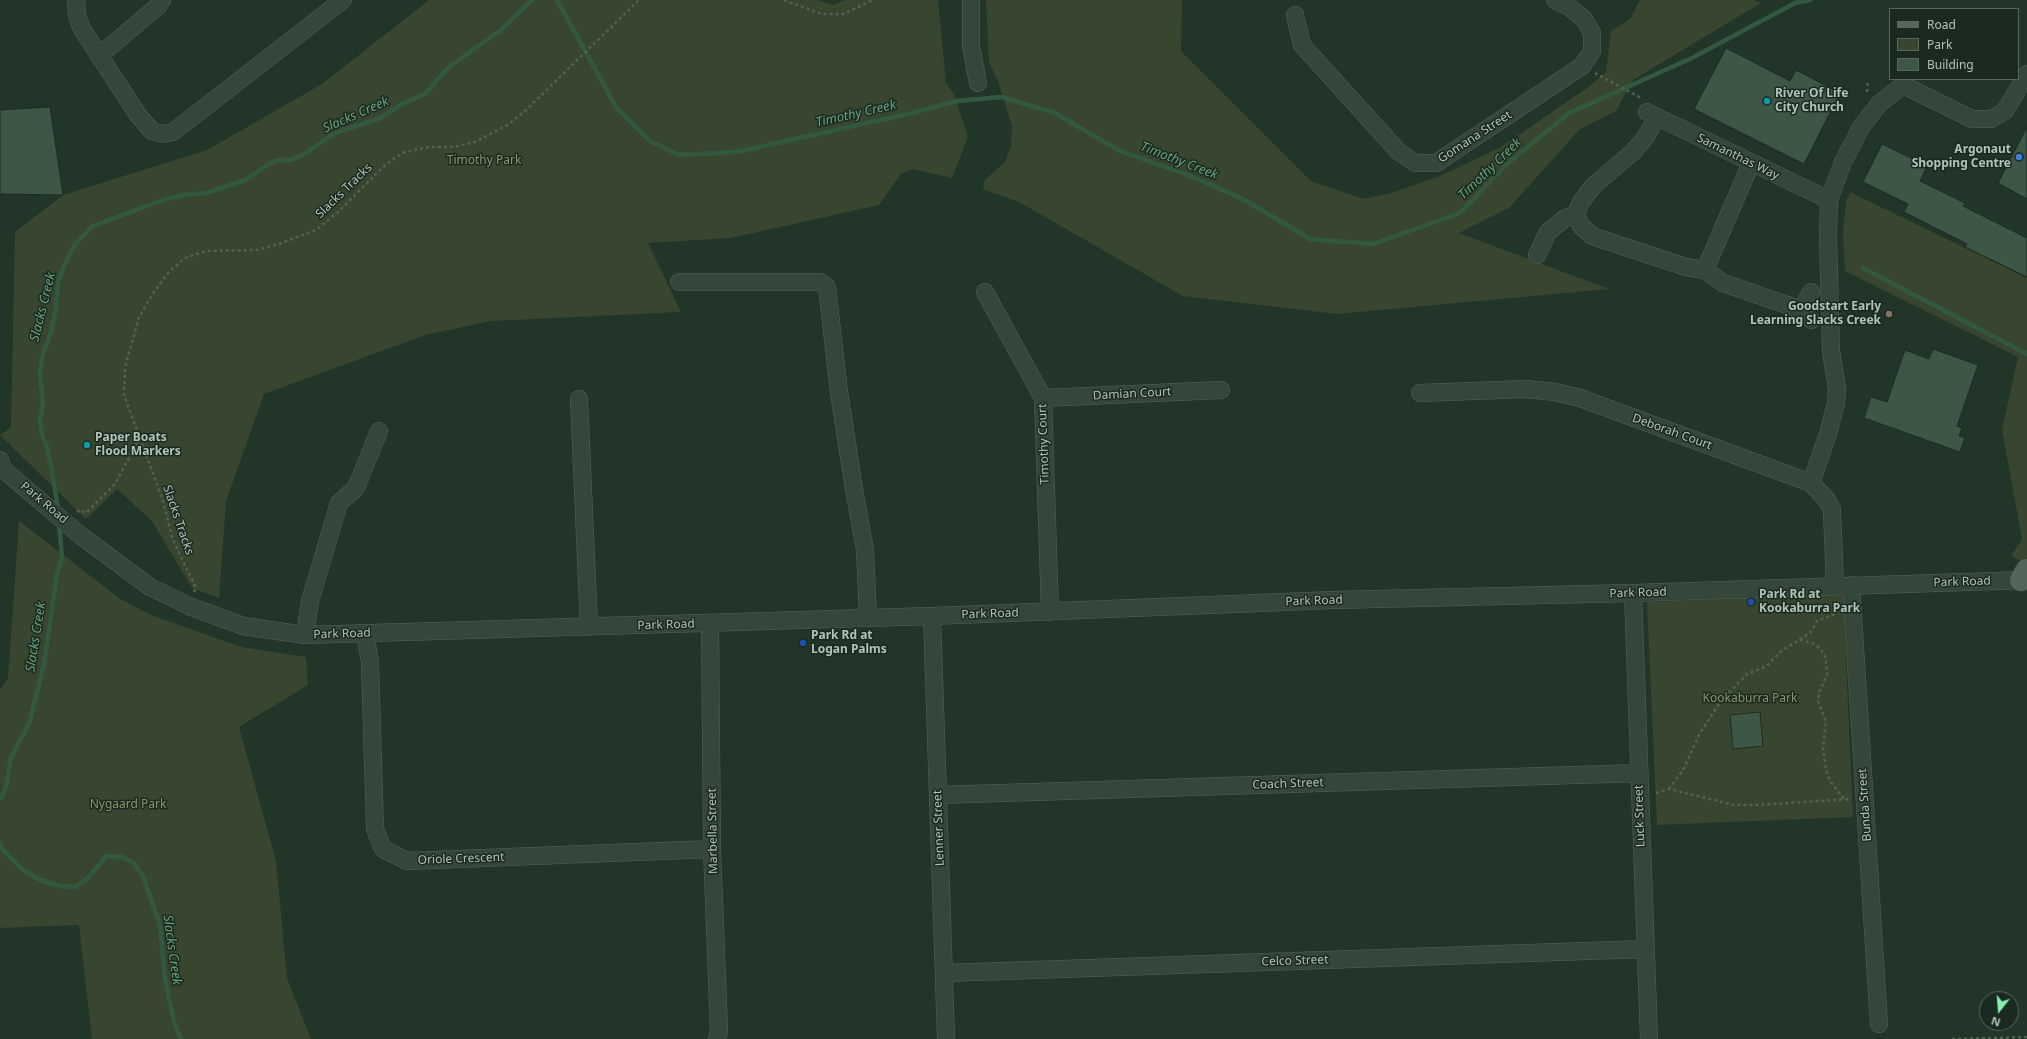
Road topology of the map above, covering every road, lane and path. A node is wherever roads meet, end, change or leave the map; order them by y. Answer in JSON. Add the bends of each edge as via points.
{"nodes":[{"id":1,"x":76,"y":0,"type":"edge"},
{"id":2,"x":162,"y":0,"type":"edge"},
{"id":3,"x":343,"y":0,"type":"edge"},
{"id":4,"x":639,"y":0,"type":"edge"},
{"id":5,"x":784,"y":0,"type":"edge"},
{"id":6,"x":873,"y":0,"type":"edge"},
{"id":7,"x":971,"y":0,"type":"edge"},
{"id":8,"x":1555,"y":0,"type":"edge"},
{"id":9,"x":1295,"y":15,"type":"dead end"},
{"id":10,"x":99,"y":56,"type":"junction"},
{"id":11,"x":2027,"y":74,"type":"edge"},
{"id":12,"x":1600,"y":76,"type":"dead end"},
{"id":13,"x":1868,"y":80,"type":"dead end"},
{"id":14,"x":978,"y":83,"type":"dead end"},
{"id":15,"x":1867,"y":96,"type":"dead end"},
{"id":16,"x":1650,"y":110,"type":"junction"},
{"id":17,"x":1750,"y":163,"type":"junction"},
{"id":18,"x":1829,"y":200,"type":"junction"},
{"id":19,"x":1576,"y":214,"type":"junction"},
{"id":20,"x":1537,"y":255,"type":"dead end"},
{"id":21,"x":1704,"y":270,"type":"junction"},
{"id":22,"x":680,"y":282,"type":"dead end"},
{"id":23,"x":985,"y":292,"type":"dead end"},
{"id":24,"x":1811,"y":292,"type":"dead end"},
{"id":25,"x":1221,"y":390,"type":"dead end"},
{"id":26,"x":1420,"y":393,"type":"dead end"},
{"id":27,"x":1043,"y":398,"type":"junction"},
{"id":28,"x":579,"y":399,"type":"dead end"},
{"id":29,"x":379,"y":431,"type":"dead end"},
{"id":30,"x":139,"y":439,"type":"junction"},
{"id":31,"x":1,"y":466,"type":"edge"},
{"id":32,"x":1811,"y":483,"type":"junction"},
{"id":33,"x":74,"y":514,"type":"dead end"},
{"id":34,"x":2025,"y":576,"type":"edge"},
{"id":35,"x":1843,"y":586,"type":"junction"},
{"id":36,"x":1633,"y":593,"type":"junction"},
{"id":37,"x":189,"y":606,"type":"junction"},
{"id":38,"x":1050,"y":612,"type":"junction"},
{"id":39,"x":1838,"y":612,"type":"dead end"},
{"id":40,"x":932,"y":616,"type":"junction"},
{"id":41,"x":868,"y":617,"type":"junction"},
{"id":42,"x":710,"y":624,"type":"junction"},
{"id":43,"x":589,"y":627,"type":"junction"},
{"id":44,"x":365,"y":633,"type":"junction"},
{"id":45,"x":305,"y":635,"type":"junction"},
{"id":46,"x":1800,"y":640,"type":"junction"},
{"id":47,"x":1639,"y":774,"type":"junction"},
{"id":48,"x":1669,"y":789,"type":"junction"},
{"id":49,"x":1655,"y":794,"type":"dead end"},
{"id":50,"x":938,"y":795,"type":"junction"},
{"id":51,"x":1864,"y":798,"type":"junction"},
{"id":52,"x":1844,"y":799,"type":"junction"},
{"id":53,"x":712,"y":849,"type":"junction"},
{"id":54,"x":1645,"y":950,"type":"junction"},
{"id":55,"x":945,"y":972,"type":"junction"},
{"id":56,"x":1879,"y":1024,"type":"dead end"},
{"id":57,"x":2027,"y":1037,"type":"edge"},
{"id":58,"x":717,"y":1039,"type":"edge"},
{"id":59,"x":946,"y":1039,"type":"edge"},
{"id":60,"x":1649,"y":1039,"type":"edge"},
{"id":61,"x":1952,"y":1039,"type":"edge"}],
"edges":[{"from":1,"to":10,"type":"street","via":[[77,16],[82,29]]},
{"from":2,"to":10,"type":"street"},
{"from":3,"to":10,"type":"street","via":[[173,132],[162,134],[152,131],[138,115]]},
{"from":4,"to":30,"type":"path","name":"Slacks Tracks","via":[[509,124],[480,139],[453,147],[428,147],[402,153],[384,166],[316,230],[257,250],[206,252],[185,258],[168,273],[139,317],[125,367],[124,395]]},
{"from":5,"to":6,"type":"path","via":[[822,14],[843,14]]},
{"from":7,"to":14,"type":"street","via":[[971,46]]},
{"from":8,"to":9,"type":"street","name":"Gomana Street","via":[[1568,6],[1584,19],[1592,33],[1592,51],[1582,66],[1436,163],[1415,163],[1398,151],[1302,45]]},
{"from":11,"to":18,"type":"street","via":[[2005,111],[1985,120],[1972,119],[1903,85],[1879,104],[1862,127],[1843,162]]},
{"from":12,"to":16,"type":"path"},
{"from":13,"to":15,"type":"path"},
{"from":16,"to":17,"type":"street","name":"Samanthas Way"},
{"from":16,"to":19,"type":"street","via":[[1645,138],[1633,152],[1593,186]]},
{"from":17,"to":18,"type":"street","name":"Samanthas Way"},
{"from":17,"to":21,"type":"street"},
{"from":18,"to":32,"type":"street","via":[[1831,343],[1836,396],[1828,434]]},
{"from":19,"to":20,"type":"street","via":[[1564,218],[1548,232]]},
{"from":19,"to":21,"type":"street","via":[[1581,226],[1592,236],[1686,267]]},
{"from":21,"to":24,"type":"street","via":[[1724,283],[1807,315]]},
{"from":22,"to":41,"type":"street","via":[[820,282],[827,287],[839,392],[865,550]]},
{"from":23,"to":27,"type":"street","name":"Timothy Court"},
{"from":25,"to":27,"type":"street","name":"Damian Court"},
{"from":26,"to":32,"type":"street","name":"Deborah Court","via":[[1526,389],[1555,392],[1580,398]]},
{"from":27,"to":38,"type":"street","name":"Timothy Court"},
{"from":28,"to":43,"type":"street"},
{"from":29,"to":45,"type":"street","via":[[356,488],[339,503],[310,601]]},
{"from":30,"to":33,"type":"path","via":[[115,484],[86,513],[80,510]]},
{"from":30,"to":37,"type":"path","name":"Slacks Tracks","via":[[162,498],[173,540],[196,588]]},
{"from":31,"to":37,"type":"street","name":"Park Road","via":[[80,535],[150,587]]},
{"from":32,"to":35,"type":"street","name":"Deborah Court","via":[[1827,500],[1832,510]]},
{"from":34,"to":35,"type":"street","name":"Park Road"},
{"from":35,"to":36,"type":"street","name":"Park Road"},
{"from":35,"to":51,"type":"street","name":"Bunda Street"},
{"from":36,"to":38,"type":"street","name":"Park Road","via":[[1333,600]]},
{"from":36,"to":47,"type":"street","name":"Luck Street"},
{"from":37,"to":45,"type":"street","name":"Park Road","via":[[243,626]]},
{"from":38,"to":40,"type":"street","name":"Park Road"},
{"from":39,"to":46,"type":"path","via":[[1817,621],[1811,632]]},
{"from":40,"to":41,"type":"street","name":"Park Road"},
{"from":40,"to":50,"type":"street","name":"Lenner Street"},
{"from":41,"to":42,"type":"street","name":"Park Road"},
{"from":42,"to":43,"type":"street","name":"Park Road"},
{"from":42,"to":53,"type":"street","name":"Marbella Street"},
{"from":43,"to":44,"type":"street","name":"Park Road"},
{"from":44,"to":45,"type":"street","name":"Park Road"},
{"from":44,"to":53,"type":"street","name":"Oriole Crescent","via":[[370,662],[375,829],[383,850],[407,861]]},
{"from":46,"to":48,"type":"path","via":[[1780,652],[1767,666],[1747,674],[1721,701],[1700,733],[1683,770]]},
{"from":46,"to":52,"type":"path","via":[[1815,644],[1826,659],[1827,674],[1818,701],[1826,722],[1823,748],[1825,764],[1830,781]]},
{"from":47,"to":50,"type":"street","name":"Coach Street"},
{"from":47,"to":54,"type":"street","name":"Luck Street"},
{"from":48,"to":49,"type":"path"},
{"from":48,"to":52,"type":"path","via":[[1734,805]]},
{"from":50,"to":55,"type":"street","name":"Lenner Street"},
{"from":51,"to":52,"type":"path"},
{"from":51,"to":56,"type":"street","name":"Bunda Street"},
{"from":53,"to":58,"type":"street","name":"Marbella Street","via":[[719,1030]]},
{"from":54,"to":55,"type":"street","name":"Celco Street"},
{"from":54,"to":60,"type":"street","name":"Luck Street"},
{"from":55,"to":59,"type":"street","name":"Lenner Street"},
{"from":57,"to":61,"type":"path"}]}
